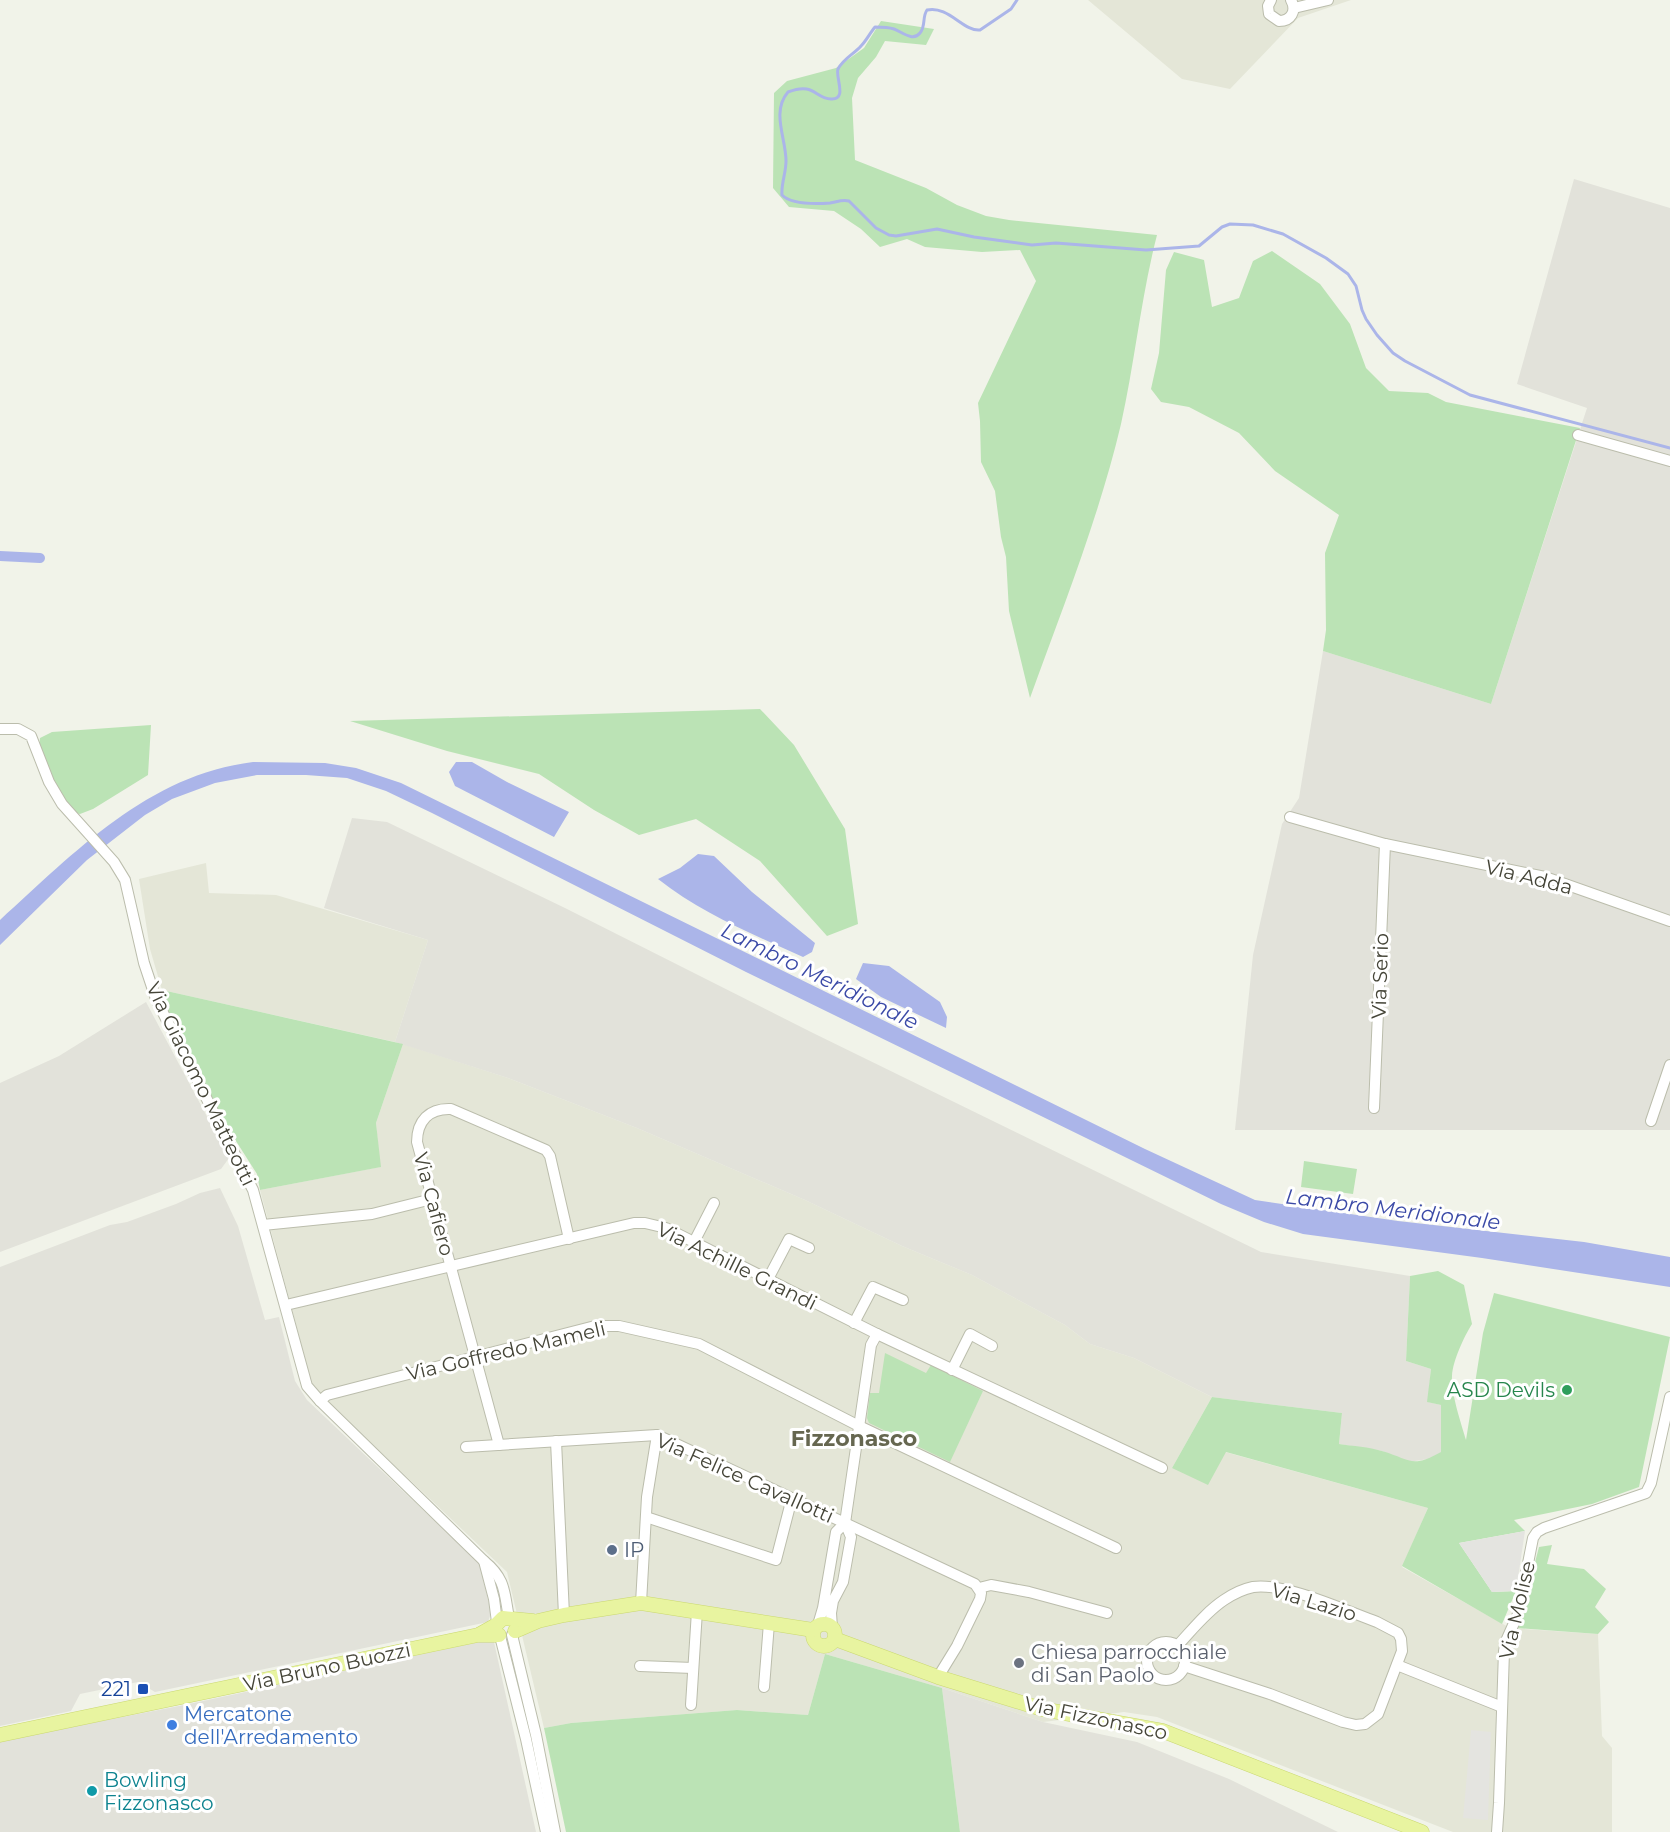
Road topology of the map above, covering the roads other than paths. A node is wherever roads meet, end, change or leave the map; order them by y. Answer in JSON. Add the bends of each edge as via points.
{"nodes":[{"id":1,"x":1271,"y":0,"type":"edge"},
{"id":2,"x":1328,"y":0,"type":"edge"},
{"id":3,"x":1292,"y":4,"type":"edge"},
{"id":4,"x":1578,"y":435,"type":"dead end"},
{"id":5,"x":1670,"y":461,"type":"edge"},
{"id":6,"x":0,"y":729,"type":"edge"},
{"id":7,"x":1290,"y":817,"type":"dead end"},
{"id":8,"x":1385,"y":844,"type":"junction"},
{"id":9,"x":1670,"y":921,"type":"edge"},
{"id":10,"x":1670,"y":1065,"type":"edge"},
{"id":11,"x":1374,"y":1108,"type":"dead end"},
{"id":12,"x":1651,"y":1121,"type":"dead end"},
{"id":13,"x":432,"y":1199,"type":"junction"},
{"id":14,"x":714,"y":1203,"type":"dead end"},
{"id":15,"x":263,"y":1225,"type":"junction"},
{"id":16,"x":569,"y":1239,"type":"junction"},
{"id":17,"x":694,"y":1242,"type":"junction"},
{"id":18,"x":809,"y":1248,"type":"dead end"},
{"id":19,"x":450,"y":1266,"type":"junction"},
{"id":20,"x":768,"y":1279,"type":"junction"},
{"id":21,"x":903,"y":1300,"type":"dead end"},
{"id":22,"x":285,"y":1305,"type":"junction"},
{"id":23,"x":854,"y":1323,"type":"junction"},
{"id":24,"x":876,"y":1334,"type":"junction"},
{"id":25,"x":992,"y":1346,"type":"dead end"},
{"id":26,"x":475,"y":1356,"type":"junction"},
{"id":27,"x":952,"y":1370,"type":"junction"},
{"id":28,"x":1670,"y":1396,"type":"edge"},
{"id":29,"x":320,"y":1401,"type":"junction"},
{"id":30,"x":859,"y":1426,"type":"junction"},
{"id":31,"x":657,"y":1435,"type":"junction"},
{"id":32,"x":556,"y":1442,"type":"junction"},
{"id":33,"x":499,"y":1445,"type":"junction"},
{"id":34,"x":466,"y":1447,"type":"dead end"},
{"id":35,"x":1162,"y":1468,"type":"dead end"},
{"id":36,"x":792,"y":1498,"type":"junction"},
{"id":37,"x":646,"y":1517,"type":"junction"},
{"id":38,"x":845,"y":1523,"type":"junction"},
{"id":39,"x":1116,"y":1548,"type":"dead end"},
{"id":40,"x":979,"y":1588,"type":"junction"},
{"id":41,"x":641,"y":1604,"type":"junction"},
{"id":42,"x":697,"y":1611,"type":"junction"},
{"id":43,"x":1107,"y":1613,"type":"dead end"},
{"id":44,"x":564,"y":1615,"type":"junction"},
{"id":45,"x":770,"y":1623,"type":"junction"},
{"id":46,"x":505,"y":1628,"type":"junction"},
{"id":47,"x":825,"y":1630,"type":"junction"},
{"id":48,"x":1178,"y":1645,"type":"junction"},
{"id":49,"x":1397,"y":1665,"type":"junction"},
{"id":50,"x":640,"y":1666,"type":"dead end"},
{"id":51,"x":1184,"y":1666,"type":"junction"},
{"id":52,"x":693,"y":1668,"type":"junction"},
{"id":53,"x":938,"y":1677,"type":"junction"},
{"id":54,"x":764,"y":1687,"type":"dead end"},
{"id":55,"x":691,"y":1705,"type":"dead end"},
{"id":56,"x":1502,"y":1707,"type":"junction"},
{"id":57,"x":0,"y":1735,"type":"edge"},
{"id":58,"x":531,"y":1737,"type":"junction"},
{"id":59,"x":546,"y":1832,"type":"edge"},
{"id":60,"x":555,"y":1832,"type":"edge"},
{"id":61,"x":1422,"y":1832,"type":"edge"},
{"id":62,"x":1497,"y":1832,"type":"edge"}],
"edges":[{"from":1,"to":3,"type":"street","via":[[1268,10],[1279,21],[1291,16]]},
{"from":2,"to":3,"type":"street"},
{"from":4,"to":5,"type":"street"},
{"from":6,"to":15,"type":"street","name":"Via Giacomo Matteotti","via":[[18,729],[31,736],[62,804],[125,880],[156,999],[246,1172]]},
{"from":7,"to":8,"type":"street","name":"Via Adda"},
{"from":8,"to":9,"type":"street","name":"Via Adda","via":[[1545,877]]},
{"from":8,"to":11,"type":"street","name":"Via Serio"},
{"from":10,"to":12,"type":"street"},
{"from":13,"to":15,"type":"street","via":[[372,1214]]},
{"from":13,"to":16,"type":"street","name":"Via Cafiero","via":[[417,1133],[425,1116],[434,1110],[451,1109],[546,1150]]},
{"from":13,"to":19,"type":"street","name":"Via Cafiero"},
{"from":14,"to":17,"type":"street"},
{"from":15,"to":22,"type":"street","name":"Via Giacomo Matteotti"},
{"from":16,"to":17,"type":"street","name":"Via Achille Grandi","via":[[645,1223]]},
{"from":16,"to":19,"type":"street","name":"Via Achille Grandi"},
{"from":17,"to":20,"type":"street","name":"Via Achille Grandi"},
{"from":18,"to":20,"type":"street","via":[[789,1239]]},
{"from":19,"to":22,"type":"street","name":"Via Achille Grandi"},
{"from":19,"to":26,"type":"street","name":"Via Cafiero"},
{"from":20,"to":23,"type":"street","name":"Via Achille Grandi"},
{"from":21,"to":23,"type":"street","via":[[873,1287]]},
{"from":22,"to":29,"type":"street","name":"Via Giacomo Matteotti","via":[[307,1386]]},
{"from":23,"to":24,"type":"street","name":"Via Achille Grandi"},
{"from":24,"to":27,"type":"street","name":"Via Achille Grandi"},
{"from":24,"to":30,"type":"street"},
{"from":25,"to":27,"type":"street","via":[[970,1334]]},
{"from":26,"to":29,"type":"street","name":"Via Goffredo Mameli","via":[[327,1395]]},
{"from":26,"to":30,"type":"street","name":"Via Goffredo Mameli","via":[[595,1326],[619,1326],[699,1344]]},
{"from":26,"to":33,"type":"street","name":"Via Cafiero"},
{"from":27,"to":35,"type":"street","name":"Via Achille Grandi"},
{"from":28,"to":56,"type":"street","name":"Via Molise","via":[[1646,1493],[1544,1528],[1533,1538],[1518,1614],[1504,1651]]},
{"from":29,"to":46,"type":"street","name":"Via Giacomo Matteotti","via":[[497,1571]]},
{"from":30,"to":38,"type":"street"},
{"from":30,"to":39,"type":"street","name":"Via Goffredo Mameli"},
{"from":31,"to":32,"type":"street","name":"Via Felice Cavallotti"},
{"from":31,"to":36,"type":"street","name":"Via Felice Cavallotti"},
{"from":31,"to":37,"type":"street"},
{"from":32,"to":33,"type":"street","name":"Via Felice Cavallotti"},
{"from":32,"to":44,"type":"street"},
{"from":33,"to":34,"type":"street","name":"Via Felice Cavallotti"},
{"from":36,"to":37,"type":"street","via":[[776,1560]]},
{"from":36,"to":38,"type":"street","name":"Via Felice Cavallotti"},
{"from":37,"to":41,"type":"street"},
{"from":38,"to":40,"type":"street","name":"Via Felice Cavallotti"},
{"from":38,"to":47,"type":"street","via":[[836,1532],[824,1608]]},
{"from":38,"to":47,"type":"street","via":[[851,1537],[843,1582],[833,1600]]},
{"from":40,"to":43,"type":"street","via":[[991,1585],[1029,1592]]},
{"from":40,"to":53,"type":"street","via":[[980,1599]]},
{"from":41,"to":42,"type":"main road","name":"Via Fizzonasco"},
{"from":41,"to":44,"type":"main road","name":"Via Fizzonasco"},
{"from":42,"to":45,"type":"main road","name":"Via Fizzonasco"},
{"from":42,"to":52,"type":"street"},
{"from":44,"to":46,"type":"main road","name":"Via Fizzonasco"},
{"from":45,"to":47,"type":"main road","name":"Via Fizzonasco"},
{"from":45,"to":54,"type":"street"},
{"from":46,"to":57,"type":"main road","name":"Via Bruno Buozzi"},
{"from":46,"to":58,"type":"street","name":"Via Giacomo Matteotti"},
{"from":47,"to":53,"type":"main road","name":"Via Fizzonasco"},
{"from":48,"to":49,"type":"street","name":"Via Lazio","via":[[1225,1599],[1248,1588],[1270,1587],[1289,1590],[1391,1628],[1401,1639]]},
{"from":48,"to":51,"type":"street","via":[[1185,1658]]},
{"from":48,"to":51,"type":"street","via":[[1156,1644],[1150,1648],[1146,1663],[1154,1676],[1168,1680],[1181,1673]]},
{"from":49,"to":51,"type":"street","via":[[1378,1714],[1372,1721],[1356,1725]]},
{"from":49,"to":56,"type":"street"},
{"from":50,"to":52,"type":"street"},
{"from":52,"to":55,"type":"street"},
{"from":53,"to":61,"type":"main road","name":"Via Fizzonasco","via":[[1042,1708],[1163,1731]]},
{"from":56,"to":62,"type":"street","name":"Via Molise"},
{"from":58,"to":59,"type":"street"},
{"from":58,"to":60,"type":"street"}]}
